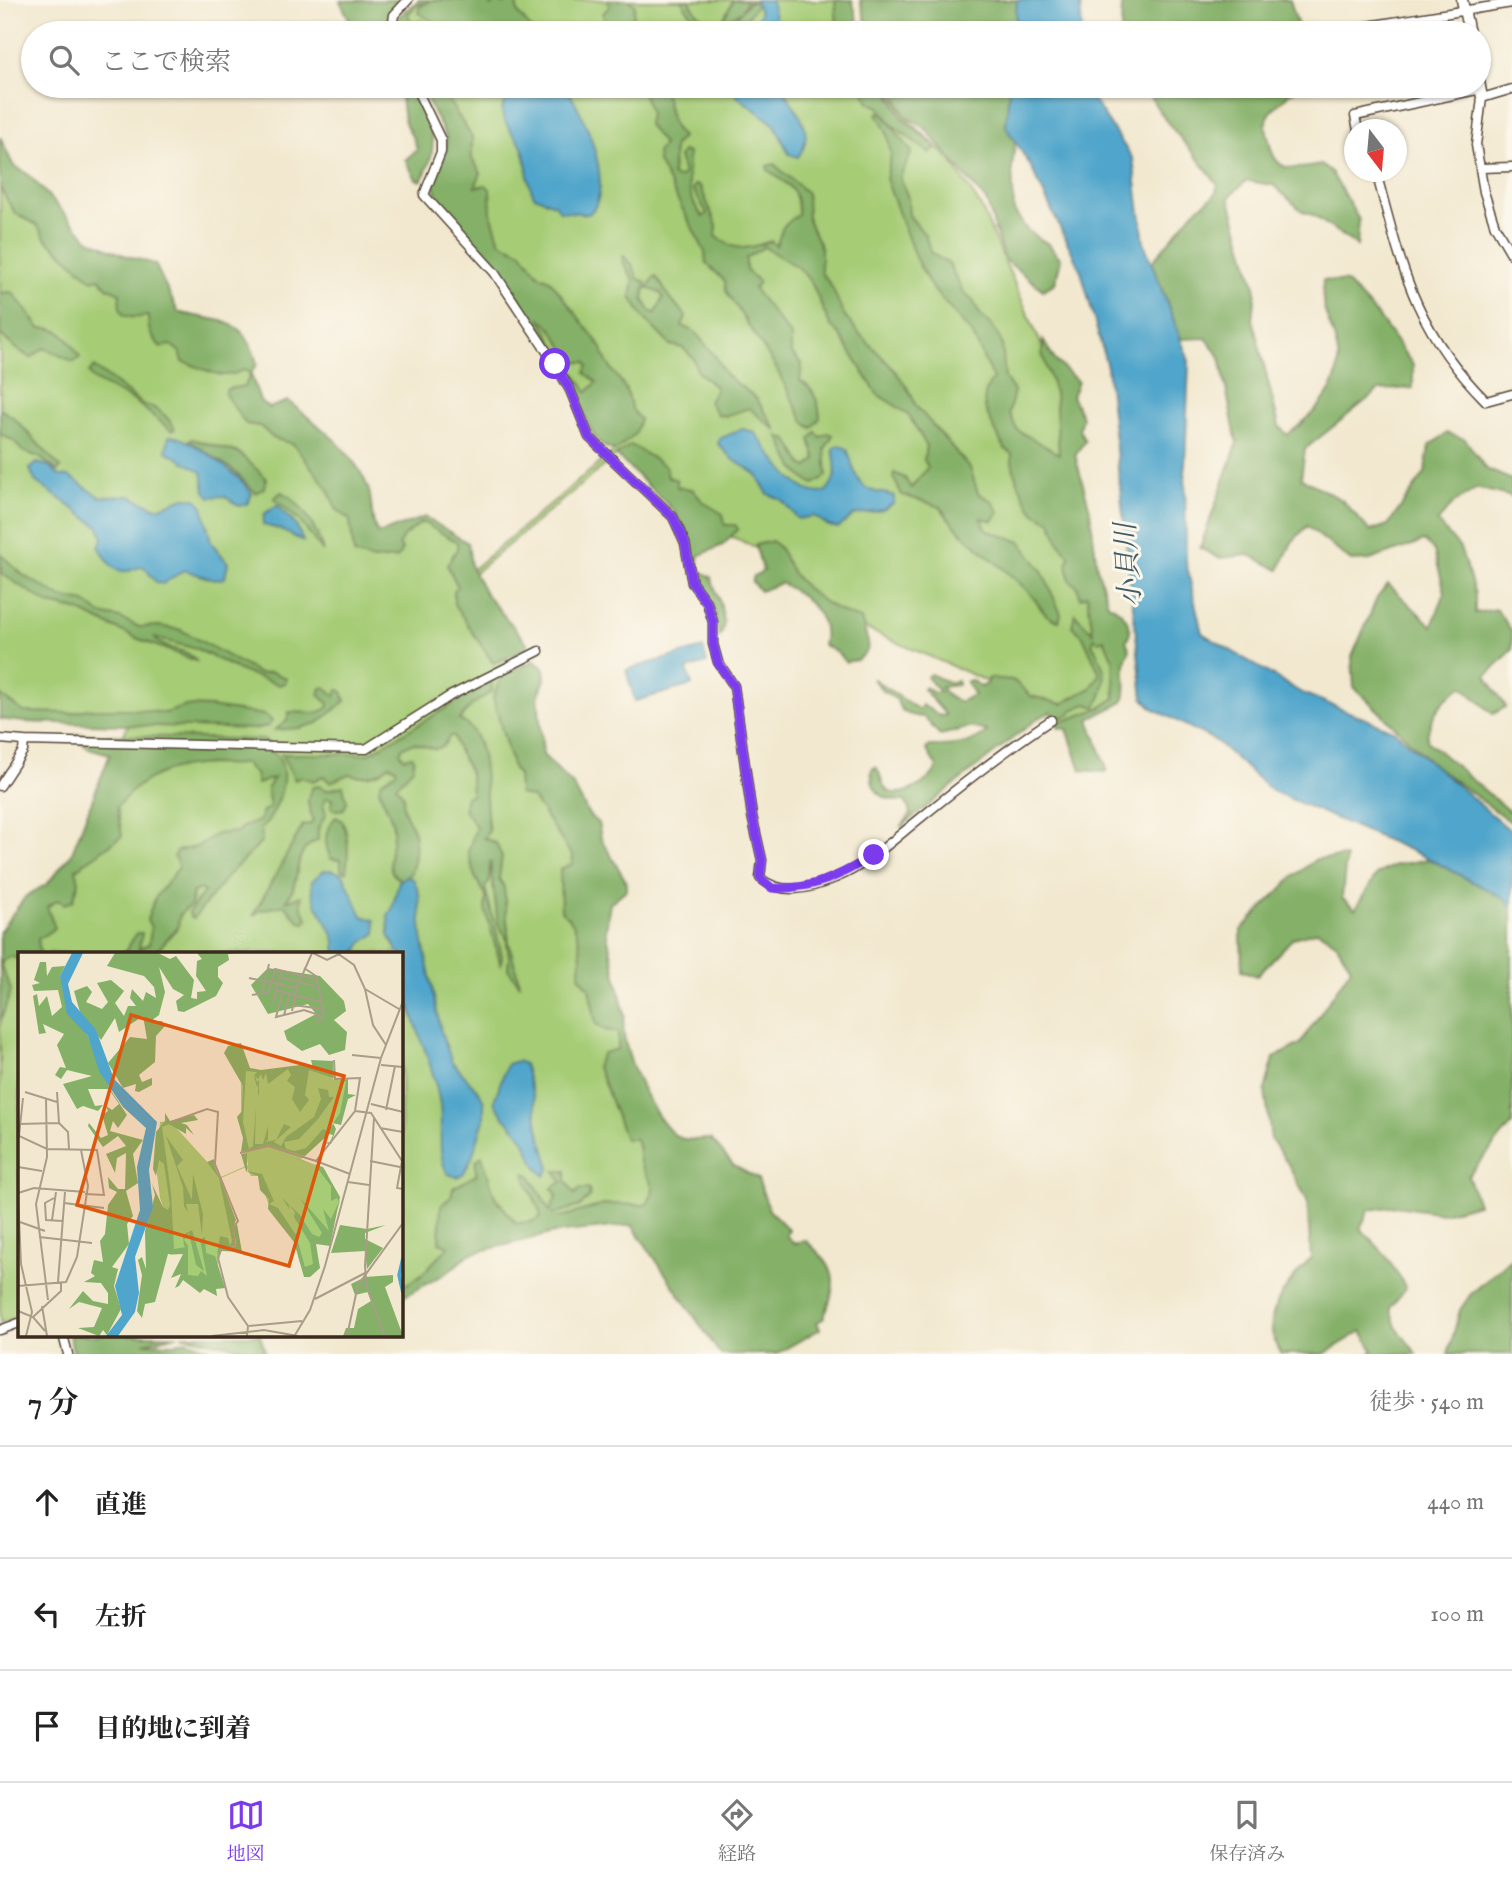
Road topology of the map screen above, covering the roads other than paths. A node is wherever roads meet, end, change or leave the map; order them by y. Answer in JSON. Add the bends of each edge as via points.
{"nodes":[{"id":1,"x":408,"y":0,"type":"edge"},
{"id":2,"x":1462,"y":0,"type":"edge"},
{"id":3,"x":1512,"y":3,"type":"edge"},
{"id":4,"x":1464,"y":13,"type":"junction"},
{"id":5,"x":393,"y":21,"type":"edge"},
{"id":6,"x":1408,"y":21,"type":"edge"},
{"id":7,"x":1466,"y":21,"type":"edge"},
{"id":8,"x":1491,"y":89,"type":"edge"},
{"id":9,"x":1512,"y":89,"type":"edge"},
{"id":10,"x":421,"y":98,"type":"edge"},
{"id":11,"x":1439,"y":98,"type":"edge"},
{"id":12,"x":1480,"y":98,"type":"edge"},
{"id":13,"x":1356,"y":119,"type":"edge"},
{"id":14,"x":1512,"y":167,"type":"edge"},
{"id":15,"x":1481,"y":168,"type":"junction"},
{"id":16,"x":1379,"y":182,"type":"edge"},
{"id":17,"x":1512,"y":255,"type":"edge"},
{"id":18,"x":1512,"y":394,"type":"edge"},
{"id":19,"x":538,"y":652,"type":"dead end"},
{"id":20,"x":1051,"y":720,"type":"dead end"},
{"id":21,"x":0,"y":739,"type":"edge"},
{"id":22,"x":24,"y":741,"type":"junction"},
{"id":23,"x":0,"y":786,"type":"edge"},
{"id":24,"x":18,"y":1323,"type":"edge"},
{"id":25,"x":0,"y":1330,"type":"edge"},
{"id":26,"x":63,"y":1336,"type":"edge"},
{"id":27,"x":68,"y":1354,"type":"edge"}],
"edges":[{"from":1,"to":5,"type":"street"},
{"from":2,"to":4,"type":"street"},
{"from":3,"to":4,"type":"street"},
{"from":4,"to":6,"type":"street"},
{"from":4,"to":7,"type":"street"},
{"from":8,"to":9,"type":"street"},
{"from":10,"to":20,"type":"street","via":[[441,140],[441,152],[424,195],[494,272],[570,390],[589,437],[680,529],[688,573],[713,622],[718,663],[734,686],[762,860],[760,878],[772,888],[791,889],[838,877],[874,855],[1003,752]]},
{"from":11,"to":13,"type":"street"},
{"from":12,"to":15,"type":"street","via":[[1476,145]]},
{"from":14,"to":15,"type":"street"},
{"from":15,"to":17,"type":"street","via":[[1495,226]]},
{"from":16,"to":18,"type":"street","via":[[1396,251],[1431,334],[1486,401]]},
{"from":19,"to":22,"type":"street","via":[[450,696],[366,749]]},
{"from":21,"to":22,"type":"street"},
{"from":22,"to":23,"type":"street","via":[[23,751]]},
{"from":24,"to":25,"type":"street"},
{"from":26,"to":27,"type":"street"}]}
